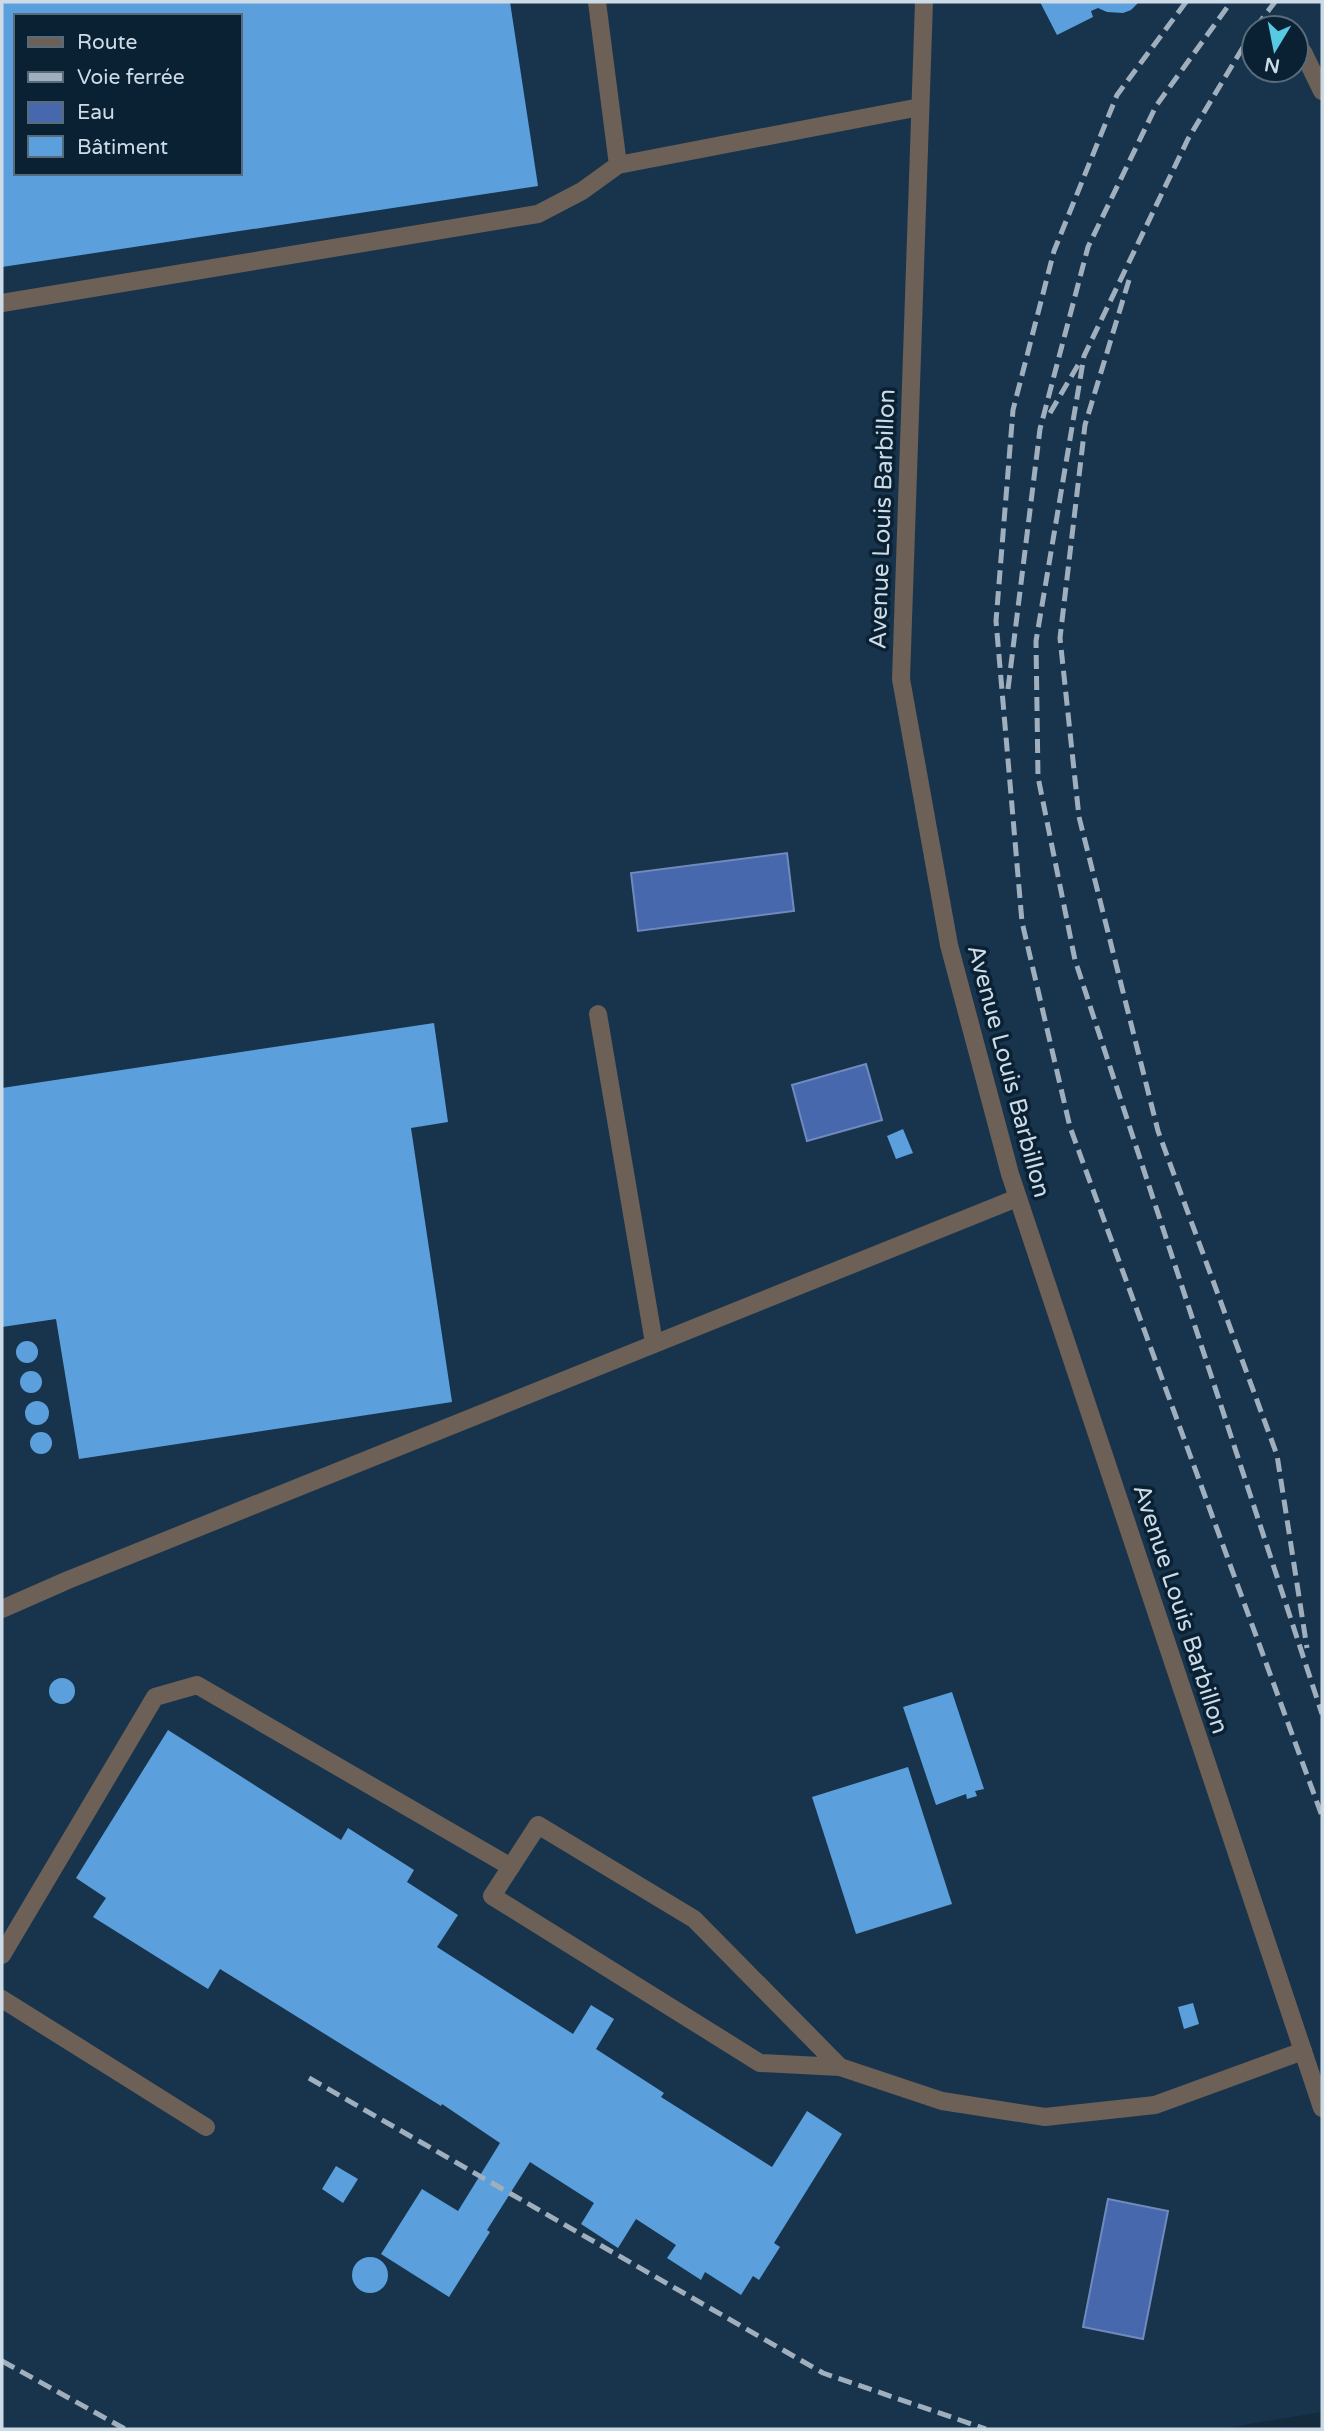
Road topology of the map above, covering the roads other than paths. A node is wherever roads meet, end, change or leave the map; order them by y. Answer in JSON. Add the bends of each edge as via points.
{"nodes":[{"id":1,"x":597,"y":2,"type":"edge"},
{"id":2,"x":924,"y":2,"type":"edge"},
{"id":3,"x":1310,"y":66,"type":"edge"},
{"id":4,"x":1322,"y":91,"type":"edge"},
{"id":5,"x":920,"y":107,"type":"junction"},
{"id":6,"x":618,"y":165,"type":"junction"},
{"id":7,"x":2,"y":303,"type":"edge"},
{"id":8,"x":598,"y":1014,"type":"dead end"},
{"id":9,"x":1017,"y":1198,"type":"junction"},
{"id":10,"x":654,"y":1343,"type":"junction"},
{"id":11,"x":2,"y":1609,"type":"edge"},
{"id":12,"x":511,"y":1867,"type":"junction"},
{"id":13,"x":2,"y":1955,"type":"edge"},
{"id":14,"x":2,"y":1999,"type":"edge"},
{"id":15,"x":1303,"y":2052,"type":"junction"},
{"id":16,"x":840,"y":2067,"type":"junction"},
{"id":17,"x":1322,"y":2108,"type":"edge"},
{"id":18,"x":206,"y":2127,"type":"dead end"}],
"edges":[{"from":1,"to":6,"type":"street"},
{"from":2,"to":5,"type":"street","name":"Avenue Louis Barbillon"},
{"from":3,"to":4,"type":"street"},
{"from":5,"to":6,"type":"street"},
{"from":5,"to":9,"type":"street","name":"Avenue Louis Barbillon","via":[[901,679],[949,946]]},
{"from":6,"to":7,"type":"street","via":[[538,214]]},
{"from":8,"to":10,"type":"street"},
{"from":9,"to":10,"type":"street"},
{"from":9,"to":15,"type":"street","name":"Avenue Louis Barbillon"},
{"from":10,"to":11,"type":"street"},
{"from":12,"to":13,"type":"street","via":[[197,1685],[155,1697]]},
{"from":12,"to":16,"type":"street","via":[[492,1896],[760,2063]]},
{"from":12,"to":16,"type":"street","via":[[538,1825],[694,1919]]},
{"from":14,"to":18,"type":"street"},
{"from":15,"to":16,"type":"street","via":[[1155,2105],[1045,2117],[942,2101]]},
{"from":15,"to":17,"type":"street","name":"Avenue Louis Barbillon"}]}
